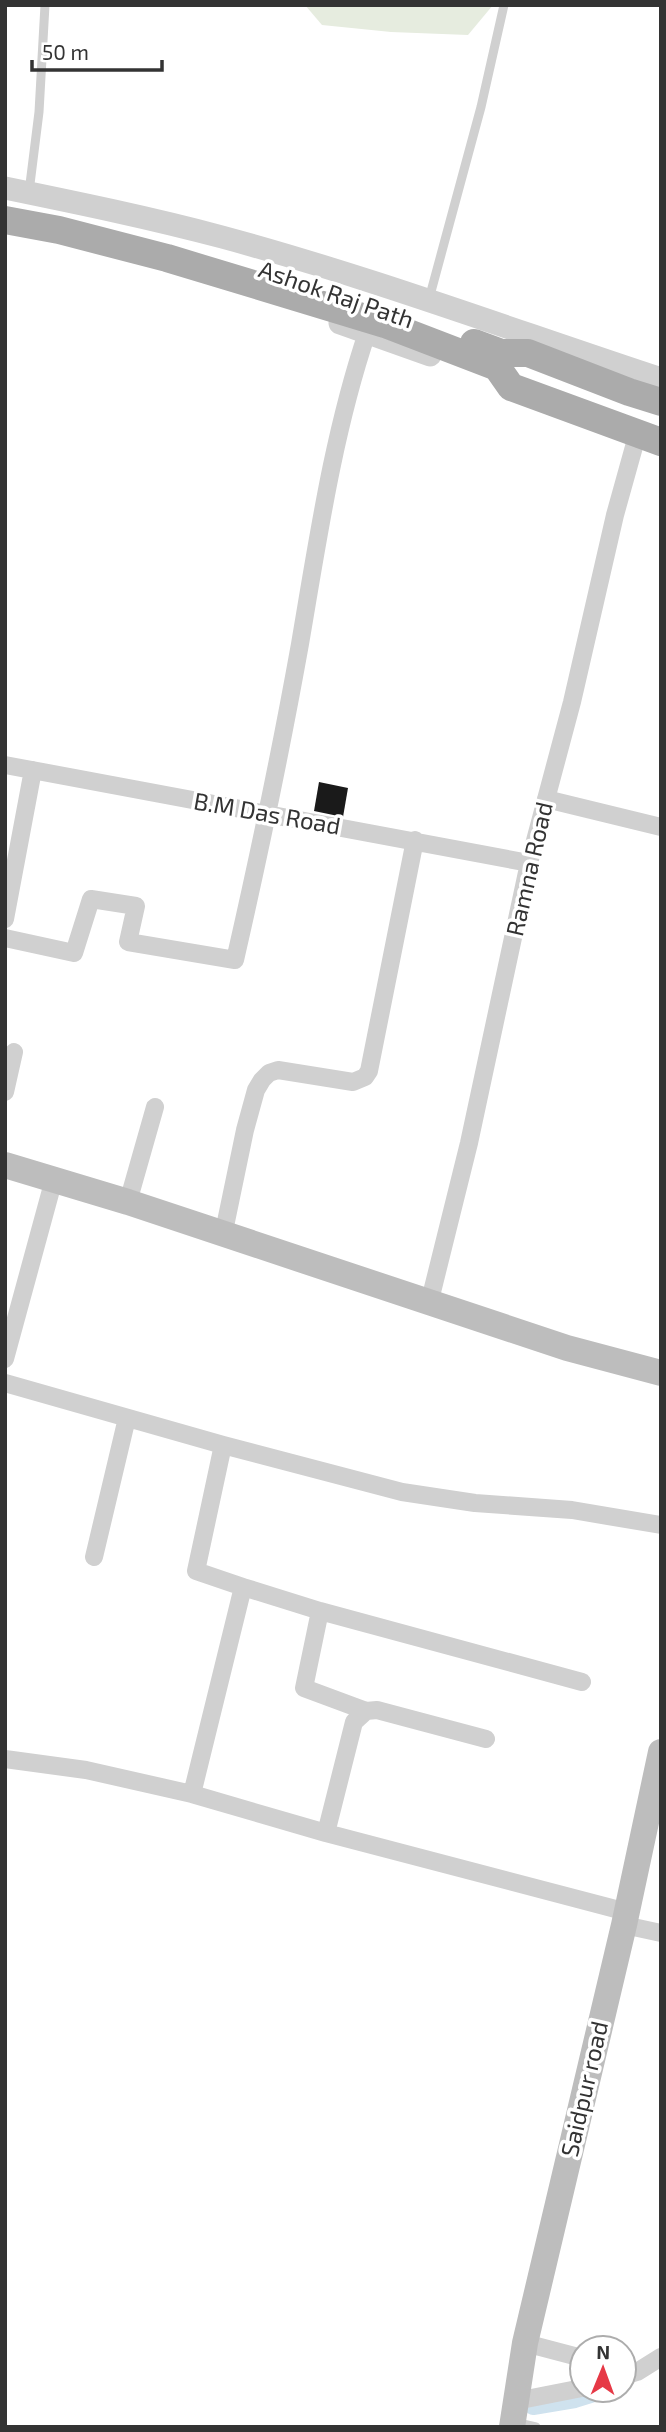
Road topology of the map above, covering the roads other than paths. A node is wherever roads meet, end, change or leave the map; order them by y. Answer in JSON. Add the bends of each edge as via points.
{"nodes":[{"id":1,"x":45,"y":5,"type":"edge"},
{"id":2,"x":505,"y":5,"type":"edge"},
{"id":3,"x":5,"y":188,"type":"edge"},
{"id":4,"x":17,"y":200,"type":"edge"},
{"id":5,"x":5,"y":220,"type":"edge"},
{"id":6,"x":5,"y":234,"type":"edge"},
{"id":7,"x":428,"y":301,"type":"junction"},
{"id":8,"x":367,"y":333,"type":"junction"},
{"id":9,"x":660,"y":383,"type":"edge"},
{"id":10,"x":511,"y":387,"type":"junction"},
{"id":11,"x":649,"y":439,"type":"edge"},
{"id":12,"x":5,"y":765,"type":"edge"},
{"id":13,"x":33,"y":770,"type":"junction"},
{"id":14,"x":546,"y":799,"type":"junction"},
{"id":15,"x":269,"y":814,"type":"junction"},
{"id":16,"x":661,"y":827,"type":"edge"},
{"id":17,"x":415,"y":840,"type":"junction"},
{"id":18,"x":529,"y":863,"type":"junction"},
{"id":19,"x":5,"y":919,"type":"edge"},
{"id":20,"x":5,"y":938,"type":"edge"},
{"id":21,"x":14,"y":1052,"type":"dead end"},
{"id":22,"x":5,"y":1092,"type":"edge"},
{"id":23,"x":155,"y":1107,"type":"dead end"},
{"id":24,"x":5,"y":1165,"type":"edge"},
{"id":25,"x":54,"y":1179,"type":"junction"},
{"id":26,"x":128,"y":1202,"type":"junction"},
{"id":27,"x":223,"y":1236,"type":"junction"},
{"id":28,"x":429,"y":1304,"type":"junction"},
{"id":29,"x":5,"y":1359,"type":"edge"},
{"id":30,"x":661,"y":1373,"type":"edge"},
{"id":31,"x":5,"y":1383,"type":"edge"},
{"id":32,"x":127,"y":1418,"type":"junction"},
{"id":33,"x":223,"y":1445,"type":"junction"},
{"id":34,"x":661,"y":1525,"type":"edge"},
{"id":35,"x":94,"y":1557,"type":"dead end"},
{"id":36,"x":243,"y":1587,"type":"junction"},
{"id":37,"x":320,"y":1611,"type":"junction"},
{"id":38,"x":582,"y":1682,"type":"dead end"},
{"id":39,"x":366,"y":1711,"type":"junction"},
{"id":40,"x":486,"y":1739,"type":"dead end"},
{"id":41,"x":661,"y":1752,"type":"edge"},
{"id":42,"x":5,"y":1759,"type":"edge"},
{"id":43,"x":192,"y":1794,"type":"junction"},
{"id":44,"x":326,"y":1833,"type":"junction"},
{"id":45,"x":625,"y":1919,"type":"junction"},
{"id":46,"x":661,"y":1933,"type":"edge"},
{"id":47,"x":525,"y":2343,"type":"junction"},
{"id":48,"x":568,"y":2354,"type":"edge"},
{"id":49,"x":661,"y":2357,"type":"edge"},
{"id":50,"x":638,"y":2367,"type":"edge"},
{"id":51,"x":568,"y":2395,"type":"edge"},
{"id":52,"x":519,"y":2419,"type":"edge"}],
"edges":[{"from":1,"to":4,"type":"lane","via":[[39,113]]},
{"from":2,"to":7,"type":"lane"},
{"from":3,"to":4,"type":"street"},
{"from":4,"to":7,"type":"street","via":[[143,217]]},
{"from":4,"to":9,"type":"main road","name":"Ashok Raj Path","via":[[291,278],[501,353],[528,352],[629,393]]},
{"from":5,"to":10,"type":"main road","name":"Ashok Raj Path","via":[[167,258],[385,324],[497,367]]},
{"from":6,"to":8,"type":"street","name":"Ashok Raj Path","via":[[170,266]]},
{"from":7,"to":9,"type":"street"},
{"from":8,"to":10,"type":"street","name":"Ashok Raj Path"},
{"from":8,"to":15,"type":"street","via":[[331,463]]},
{"from":10,"to":11,"type":"main road","name":"Ashok Raj Path"},
{"from":11,"to":14,"type":"street","name":"Ramna Road","via":[[615,514]]},
{"from":12,"to":13,"type":"street","name":"B.M Das Road"},
{"from":13,"to":15,"type":"street","name":"B.M Das Road"},
{"from":13,"to":19,"type":"street"},
{"from":14,"to":16,"type":"street"},
{"from":14,"to":18,"type":"street","name":"Ramna Road"},
{"from":15,"to":17,"type":"street","name":"B.M Das Road"},
{"from":15,"to":20,"type":"street","via":[[235,960],[128,943],[136,906],[91,899],[74,953]]},
{"from":17,"to":18,"type":"street","name":"B.M Das Road"},
{"from":17,"to":27,"type":"street","via":[[369,1071],[353,1082],[278,1070],[261,1080],[245,1130]]},
{"from":18,"to":28,"type":"street","name":"Ramna Road"},
{"from":21,"to":22,"type":"street"},
{"from":23,"to":26,"type":"street"},
{"from":24,"to":25,"type":"main road"},
{"from":25,"to":26,"type":"main road"},
{"from":25,"to":29,"type":"street"},
{"from":26,"to":27,"type":"main road"},
{"from":27,"to":28,"type":"main road"},
{"from":28,"to":30,"type":"main road"},
{"from":31,"to":32,"type":"street"},
{"from":32,"to":33,"type":"street"},
{"from":32,"to":35,"type":"street"},
{"from":33,"to":34,"type":"street","via":[[402,1492],[572,1510]]},
{"from":33,"to":36,"type":"street","via":[[196,1572]]},
{"from":36,"to":37,"type":"street"},
{"from":36,"to":43,"type":"street"},
{"from":37,"to":38,"type":"street"},
{"from":37,"to":39,"type":"street","via":[[304,1689]]},
{"from":39,"to":40,"type":"street"},
{"from":39,"to":44,"type":"street","via":[[355,1723]]},
{"from":41,"to":45,"type":"main road","name":"Saidpur road"},
{"from":42,"to":43,"type":"street","via":[[86,1770]]},
{"from":43,"to":44,"type":"street"},
{"from":44,"to":45,"type":"street"},
{"from":45,"to":46,"type":"street"},
{"from":45,"to":47,"type":"main road","name":"Saidpur road"},
{"from":47,"to":48,"type":"street"},
{"from":47,"to":52,"type":"main road","name":"Saidpur road"},
{"from":49,"to":50,"type":"street"},
{"from":51,"to":52,"type":"street"}]}
